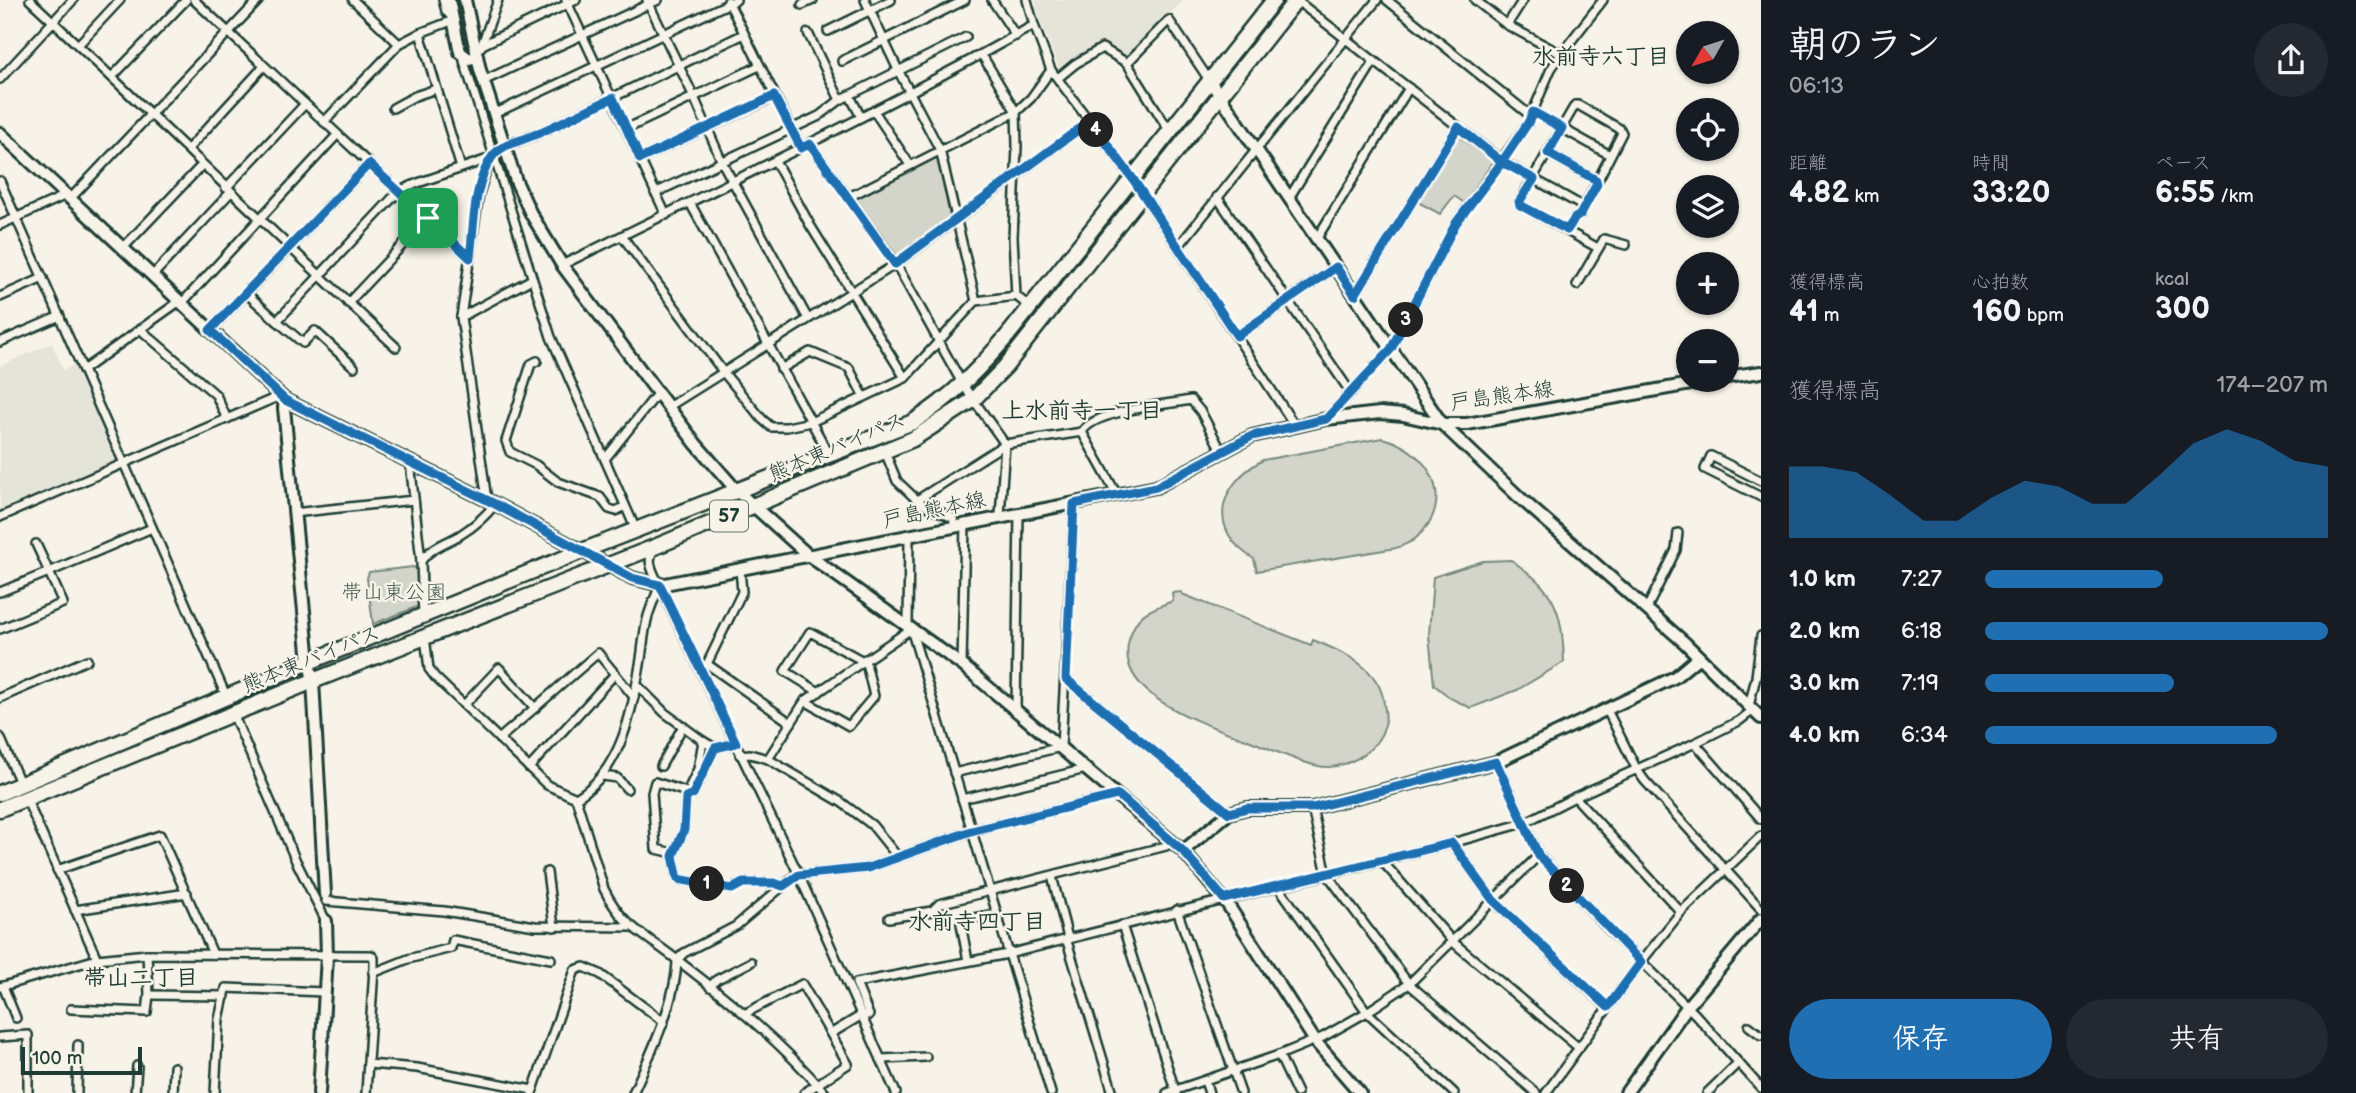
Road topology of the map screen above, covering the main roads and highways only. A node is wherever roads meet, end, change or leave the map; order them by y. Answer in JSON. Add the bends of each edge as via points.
{"nodes":[{"id":1,"x":1274,"y":0,"type":"edge"},
{"id":2,"x":1296,"y":0,"type":"edge"},
{"id":3,"x":24,"y":791,"type":"junction"},
{"id":4,"x":0,"y":793,"type":"edge"},
{"id":5,"x":0,"y":809,"type":"edge"}],
"edges":[{"from":1,"to":3,"type":"highway","name":"熊本東バイパス","number":"57","via":[[1008,335],[963,385],[913,422],[309,662]]},
{"from":2,"to":3,"type":"highway","name":"熊本東バイパス","number":"57","via":[[1005,367],[972,400],[913,439],[657,546]]},
{"from":3,"to":4,"type":"highway","name":"熊本東バイパス","number":"57"},
{"from":3,"to":5,"type":"highway","name":"熊本東バイパス","number":"57"}]}
